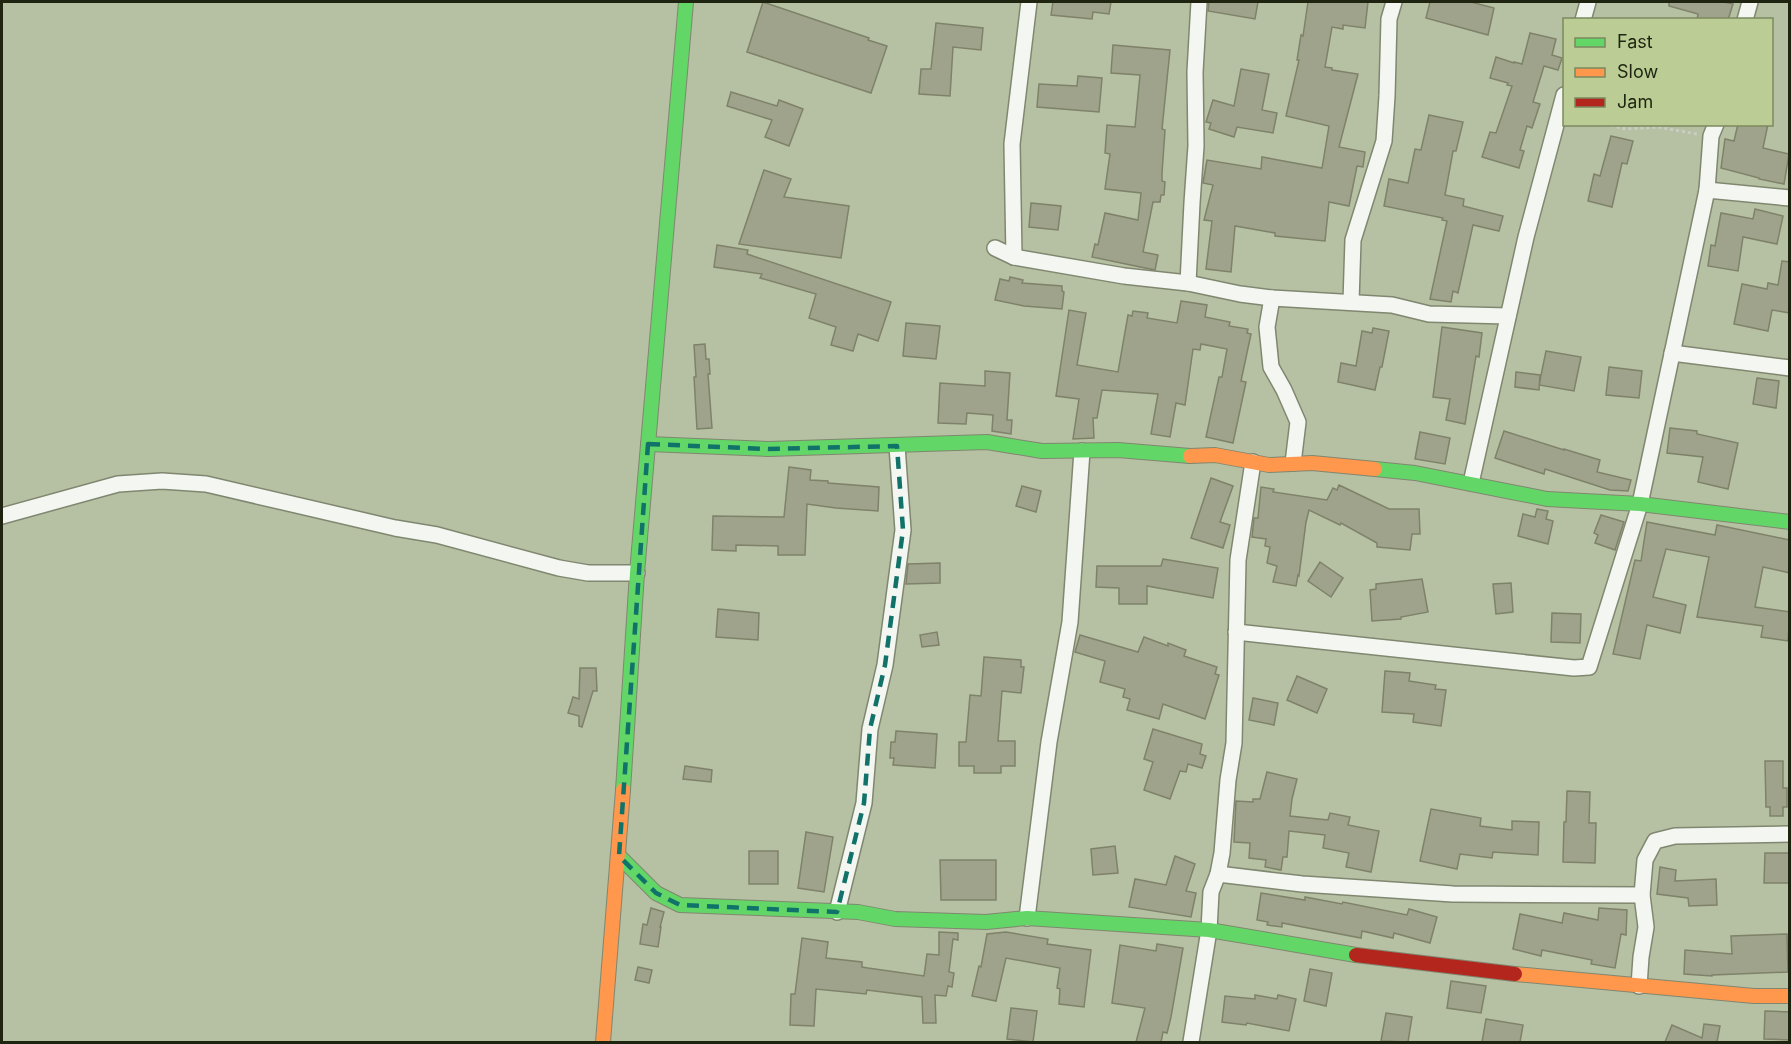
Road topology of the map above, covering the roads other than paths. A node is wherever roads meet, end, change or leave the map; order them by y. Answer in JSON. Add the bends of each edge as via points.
{"nodes":[{"id":1,"x":686,"y":2,"type":"edge"},
{"id":2,"x":1029,"y":2,"type":"edge"},
{"id":3,"x":1199,"y":2,"type":"edge"},
{"id":4,"x":1394,"y":2,"type":"edge"},
{"id":5,"x":1588,"y":2,"type":"edge"},
{"id":6,"x":1750,"y":2,"type":"edge"},
{"id":7,"x":1584,"y":18,"type":"edge"},
{"id":8,"x":1746,"y":18,"type":"edge"},
{"id":9,"x":1563,"y":99,"type":"edge"},
{"id":10,"x":1713,"y":130,"type":"edge"},
{"id":11,"x":1707,"y":190,"type":"junction"},
{"id":12,"x":1790,"y":198,"type":"edge"},
{"id":13,"x":994,"y":248,"type":"dead end"},
{"id":14,"x":1014,"y":257,"type":"junction"},
{"id":15,"x":1188,"y":283,"type":"junction"},
{"id":16,"x":1272,"y":298,"type":"junction"},
{"id":17,"x":1350,"y":302,"type":"junction"},
{"id":18,"x":1508,"y":316,"type":"junction"},
{"id":19,"x":1672,"y":353,"type":"junction"},
{"id":20,"x":1790,"y":368,"type":"edge"},
{"id":21,"x":648,"y":444,"type":"junction"},
{"id":22,"x":897,"y":446,"type":"junction"},
{"id":23,"x":1082,"y":451,"type":"junction"},
{"id":24,"x":1253,"y":462,"type":"junction"},
{"id":25,"x":1293,"y":463,"type":"junction"},
{"id":26,"x":1471,"y":483,"type":"junction"},
{"id":27,"x":1640,"y":504,"type":"junction"},
{"id":28,"x":2,"y":516,"type":"edge"},
{"id":29,"x":1790,"y":522,"type":"edge"},
{"id":30,"x":638,"y":573,"type":"junction"},
{"id":31,"x":1236,"y":632,"type":"junction"},
{"id":32,"x":1790,"y":834,"type":"edge"},
{"id":33,"x":619,"y":856,"type":"junction"},
{"id":34,"x":1218,"y":873,"type":"junction"},
{"id":35,"x":1642,"y":895,"type":"junction"},
{"id":36,"x":837,"y":912,"type":"junction"},
{"id":37,"x":1027,"y":918,"type":"junction"},
{"id":38,"x":1209,"y":930,"type":"junction"},
{"id":39,"x":1639,"y":986,"type":"junction"},
{"id":40,"x":1790,"y":996,"type":"edge"},
{"id":41,"x":603,"y":1042,"type":"edge"},
{"id":42,"x":1191,"y":1042,"type":"edge"}],
"edges":[{"from":1,"to":21,"type":"street"},
{"from":2,"to":14,"type":"street","via":[[1012,144]]},
{"from":3,"to":15,"type":"street"},
{"from":4,"to":17,"type":"street","via":[[1389,20],[1383,141],[1353,240]]},
{"from":5,"to":7,"type":"street"},
{"from":6,"to":8,"type":"street"},
{"from":9,"to":18,"type":"street"},
{"from":10,"to":11,"type":"street"},
{"from":11,"to":12,"type":"street"},
{"from":11,"to":19,"type":"street"},
{"from":13,"to":14,"type":"street"},
{"from":14,"to":15,"type":"street"},
{"from":15,"to":16,"type":"street"},
{"from":16,"to":17,"type":"street"},
{"from":16,"to":25,"type":"street","via":[[1268,327],[1271,367],[1298,422]]},
{"from":17,"to":18,"type":"street","via":[[1392,305],[1429,314]]},
{"from":18,"to":26,"type":"street"},
{"from":19,"to":20,"type":"street"},
{"from":19,"to":27,"type":"street"},
{"from":21,"to":22,"type":"street","via":[[768,449]]},
{"from":21,"to":30,"type":"street"},
{"from":22,"to":23,"type":"street","via":[[987,442],[1042,451]]},
{"from":22,"to":36,"type":"street","via":[[903,530],[885,665],[870,729],[864,802]]},
{"from":23,"to":24,"type":"street","via":[[1215,455]]},
{"from":23,"to":37,"type":"street","via":[[1070,622],[1049,742]]},
{"from":24,"to":25,"type":"street"},
{"from":24,"to":31,"type":"street","via":[[1238,560]]},
{"from":25,"to":26,"type":"street","via":[[1415,473]]},
{"from":26,"to":27,"type":"street","via":[[1547,499]]},
{"from":27,"to":29,"type":"street"},
{"from":27,"to":31,"type":"street","via":[[1589,667]]},
{"from":28,"to":30,"type":"street","via":[[118,484],[206,484],[437,535],[559,568],[588,573]]},
{"from":30,"to":33,"type":"street"},
{"from":31,"to":34,"type":"street","via":[[1234,743]]},
{"from":32,"to":35,"type":"street","via":[[1675,836],[1655,841],[1645,861]]},
{"from":33,"to":36,"type":"street","via":[[656,893],[680,905]]},
{"from":33,"to":41,"type":"street"},
{"from":34,"to":35,"type":"street","via":[[1302,884],[1453,894]]},
{"from":34,"to":38,"type":"street","via":[[1211,892]]},
{"from":35,"to":39,"type":"street","via":[[1646,927]]},
{"from":36,"to":37,"type":"street","via":[[895,919],[986,922]]},
{"from":37,"to":38,"type":"street"},
{"from":38,"to":39,"type":"street","via":[[1363,955]]},
{"from":38,"to":42,"type":"street"},
{"from":39,"to":40,"type":"street"}]}
